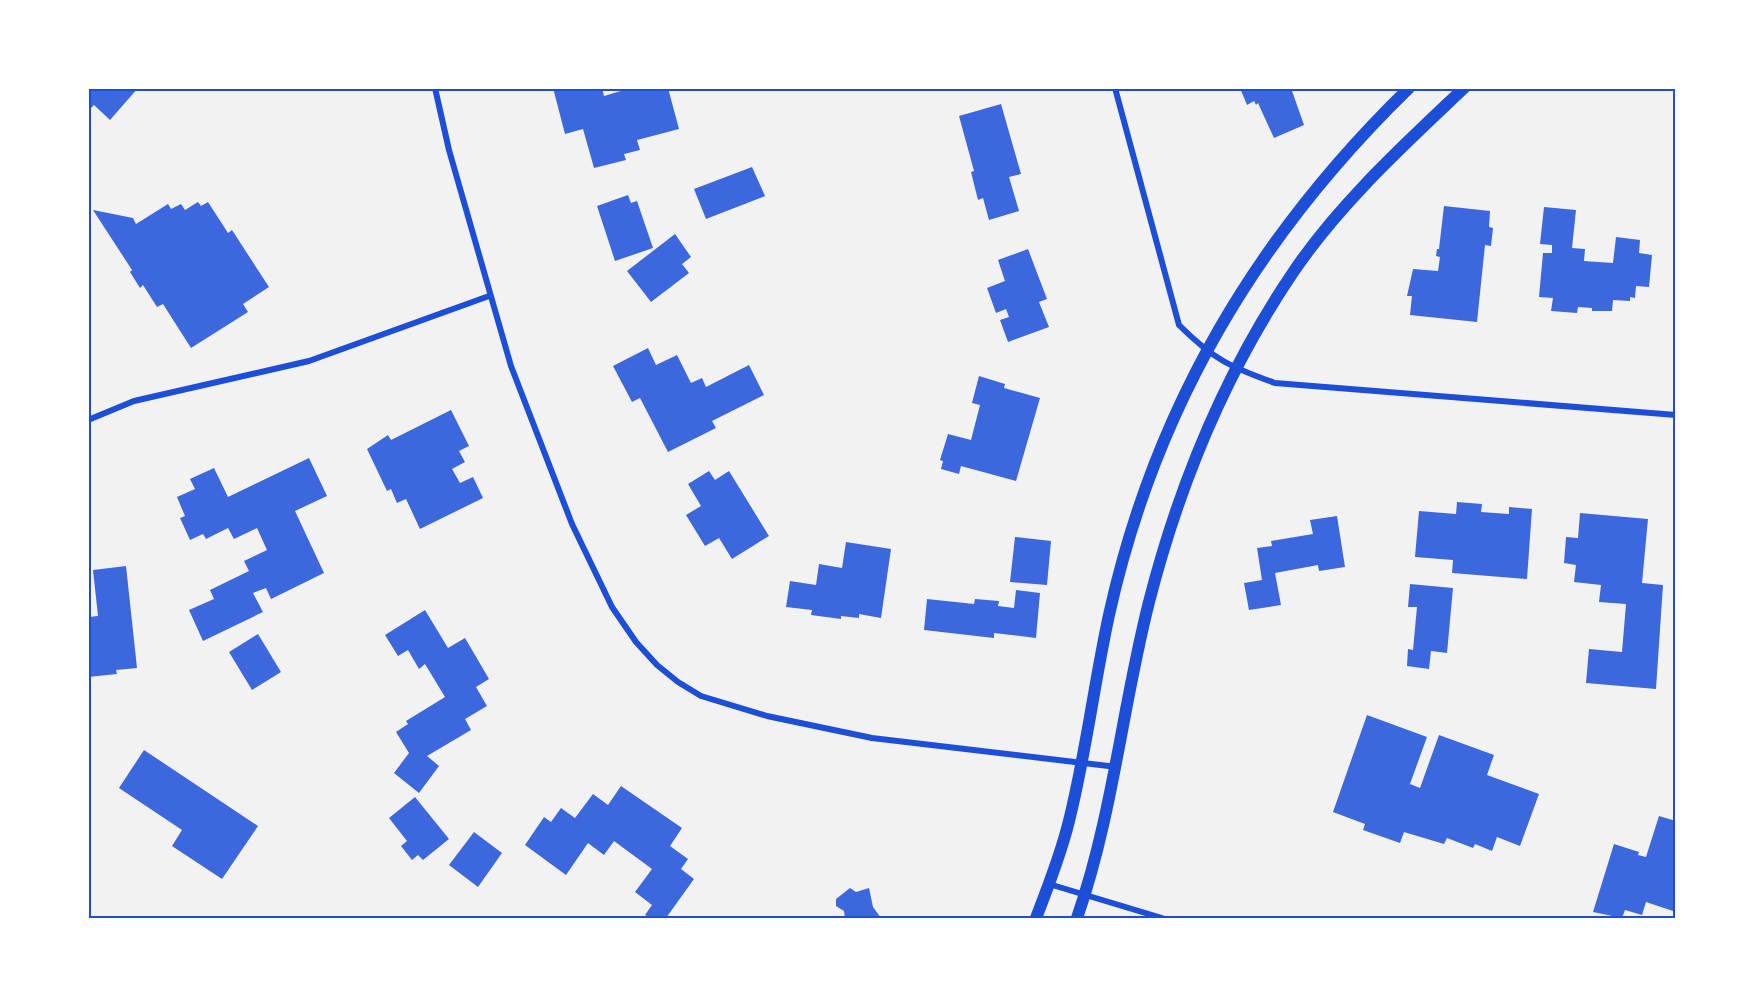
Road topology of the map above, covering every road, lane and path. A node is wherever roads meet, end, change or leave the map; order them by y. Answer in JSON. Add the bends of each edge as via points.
{"nodes":[{"id":1,"x":435,"y":88,"type":"edge"},
{"id":2,"x":1114,"y":88,"type":"edge"},
{"id":3,"x":1409,"y":88,"type":"edge"},
{"id":4,"x":1464,"y":88,"type":"edge"},
{"id":5,"x":489,"y":296,"type":"junction"},
{"id":6,"x":1206,"y":352,"type":"junction"},
{"id":7,"x":1236,"y":369,"type":"junction"},
{"id":8,"x":1676,"y":415,"type":"edge"},
{"id":9,"x":88,"y":420,"type":"edge"},
{"id":10,"x":1082,"y":762,"type":"junction"},
{"id":11,"x":1117,"y":768,"type":"junction"},
{"id":12,"x":1049,"y":884,"type":"junction"},
{"id":13,"x":1085,"y":895,"type":"junction"},
{"id":14,"x":1036,"y":918,"type":"edge"},
{"id":15,"x":1077,"y":918,"type":"edge"},
{"id":16,"x":1161,"y":918,"type":"edge"}],
"edges":[{"from":1,"to":5,"type":"street"},
{"from":2,"to":6,"type":"street","via":[[1179,325]]},
{"from":3,"to":6,"type":"main road","via":[[1360,136],[1286,226],[1253,272]]},
{"from":4,"to":7,"type":"main road","via":[[1335,219],[1294,271]]},
{"from":5,"to":9,"type":"street","via":[[309,360],[134,401]]},
{"from":5,"to":10,"type":"street","via":[[511,366],[572,524],[612,607],[636,642],[678,682],[701,696],[767,716],[872,738]]},
{"from":6,"to":7,"type":"street"},
{"from":6,"to":10,"type":"main road","via":[[1145,488],[1126,548],[1109,615]]},
{"from":7,"to":8,"type":"street","via":[[1275,383]]},
{"from":7,"to":11,"type":"main road","via":[[1193,463],[1164,548],[1149,603]]},
{"from":10,"to":11,"type":"street"},
{"from":10,"to":12,"type":"main road"},
{"from":11,"to":13,"type":"main road"},
{"from":12,"to":13,"type":"street"},
{"from":12,"to":14,"type":"main road"},
{"from":13,"to":15,"type":"main road"},
{"from":13,"to":16,"type":"street"}]}
